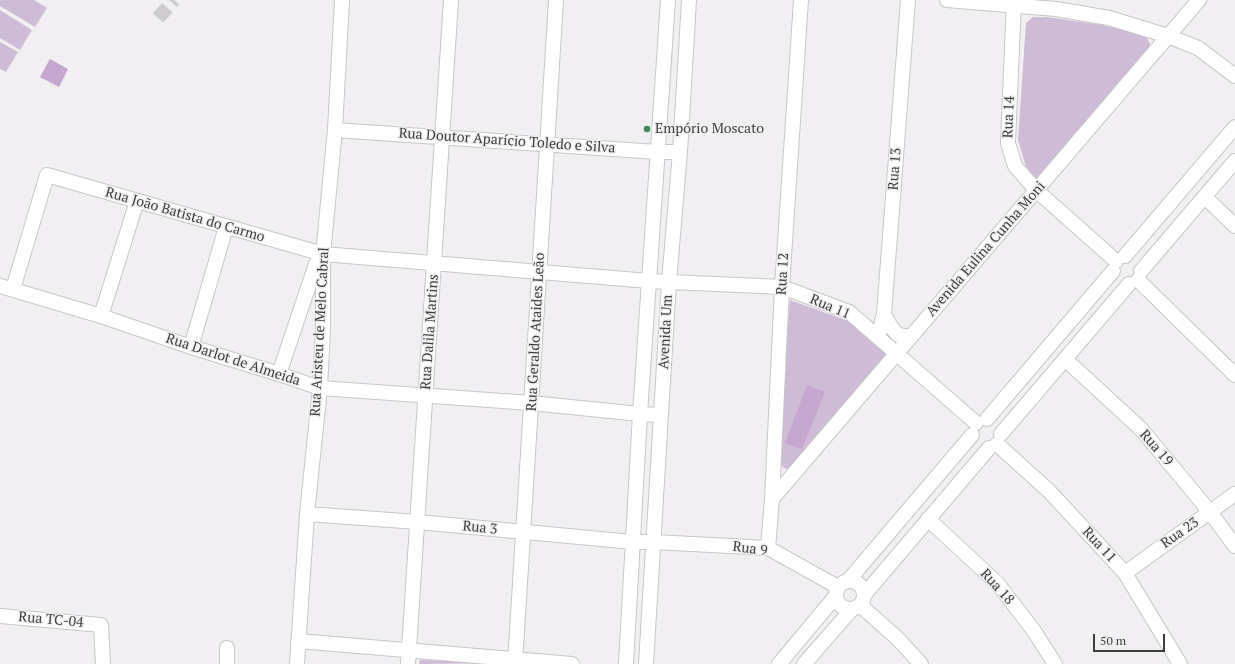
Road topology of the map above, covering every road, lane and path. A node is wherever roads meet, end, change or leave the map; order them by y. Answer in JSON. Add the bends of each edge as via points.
{"nodes":[{"id":1,"x":342,"y":0,"type":"edge"},
{"id":2,"x":451,"y":0,"type":"edge"},
{"id":3,"x":556,"y":0,"type":"edge"},
{"id":4,"x":668,"y":0,"type":"edge"},
{"id":5,"x":689,"y":0,"type":"edge"},
{"id":6,"x":801,"y":0,"type":"edge"},
{"id":7,"x":908,"y":0,"type":"edge"},
{"id":8,"x":947,"y":0,"type":"edge"},
{"id":9,"x":1199,"y":0,"type":"edge"},
{"id":10,"x":1014,"y":3,"type":"edge"},
{"id":11,"x":1168,"y":36,"type":"junction"},
{"id":12,"x":1235,"y":76,"type":"edge"},
{"id":13,"x":1235,"y":127,"type":"edge"},
{"id":14,"x":335,"y":130,"type":"junction"},
{"id":15,"x":442,"y":137,"type":"junction"},
{"id":16,"x":547,"y":144,"type":"junction"},
{"id":17,"x":657,"y":152,"type":"junction"},
{"id":18,"x":680,"y":152,"type":"junction"},
{"id":19,"x":1235,"y":161,"type":"edge"},
{"id":20,"x":1036,"y":190,"type":"junction"},
{"id":21,"x":1205,"y":197,"type":"junction"},
{"id":22,"x":138,"y":201,"type":"junction"},
{"id":23,"x":1235,"y":226,"type":"edge"},
{"id":24,"x":226,"y":227,"type":"junction"},
{"id":25,"x":323,"y":254,"type":"junction"},
{"id":26,"x":1118,"y":263,"type":"junction"},
{"id":27,"x":434,"y":264,"type":"junction"},
{"id":28,"x":539,"y":272,"type":"junction"},
{"id":29,"x":1136,"y":278,"type":"junction"},
{"id":30,"x":649,"y":281,"type":"junction"},
{"id":31,"x":669,"y":282,"type":"junction"},
{"id":32,"x":782,"y":287,"type":"junction"},
{"id":33,"x":7,"y":288,"type":"edge"},
{"id":34,"x":884,"y":314,"type":"junction"},
{"id":35,"x":102,"y":316,"type":"junction"},
{"id":36,"x":878,"y":337,"type":"junction"},
{"id":37,"x":910,"y":337,"type":"junction"},
{"id":38,"x":191,"y":347,"type":"junction"},
{"id":39,"x":896,"y":354,"type":"junction"},
{"id":40,"x":1065,"y":359,"type":"junction"},
{"id":41,"x":279,"y":374,"type":"junction"},
{"id":42,"x":1235,"y":374,"type":"edge"},
{"id":43,"x":320,"y":388,"type":"junction"},
{"id":44,"x":426,"y":396,"type":"junction"},
{"id":45,"x":531,"y":403,"type":"junction"},
{"id":46,"x":640,"y":414,"type":"junction"},
{"id":47,"x":661,"y":415,"type":"junction"},
{"id":48,"x":978,"y":426,"type":"junction"},
{"id":49,"x":996,"y":442,"type":"junction"},
{"id":50,"x":1235,"y":494,"type":"edge"},
{"id":51,"x":772,"y":499,"type":"junction"},
{"id":52,"x":1210,"y":512,"type":"junction"},
{"id":53,"x":306,"y":514,"type":"junction"},
{"id":54,"x":928,"y":519,"type":"junction"},
{"id":55,"x":418,"y":522,"type":"junction"},
{"id":56,"x":523,"y":533,"type":"junction"},
{"id":57,"x":633,"y":542,"type":"junction"},
{"id":58,"x":654,"y":542,"type":"junction"},
{"id":59,"x":1235,"y":546,"type":"edge"},
{"id":60,"x":768,"y":548,"type":"junction"},
{"id":61,"x":1125,"y":573,"type":"junction"},
{"id":62,"x":840,"y":588,"type":"junction"},
{"id":63,"x":859,"y":603,"type":"junction"},
{"id":64,"x":0,"y":616,"type":"edge"},
{"id":65,"x":298,"y":641,"type":"junction"},
{"id":66,"x":227,"y":648,"type":"dead end"},
{"id":67,"x":409,"y":650,"type":"junction"},
{"id":68,"x":516,"y":661,"type":"edge"},
{"id":69,"x":103,"y":664,"type":"edge"},
{"id":70,"x":227,"y":664,"type":"edge"},
{"id":71,"x":297,"y":664,"type":"edge"},
{"id":72,"x":408,"y":664,"type":"edge"},
{"id":73,"x":572,"y":664,"type":"edge"},
{"id":74,"x":626,"y":664,"type":"edge"},
{"id":75,"x":646,"y":664,"type":"edge"},
{"id":76,"x":779,"y":664,"type":"edge"},
{"id":77,"x":804,"y":664,"type":"edge"},
{"id":78,"x":921,"y":664,"type":"edge"},
{"id":79,"x":1055,"y":664,"type":"edge"},
{"id":80,"x":1180,"y":664,"type":"edge"}],
"edges":[{"from":1,"to":14,"type":"street","name":"Rua Aristeu de Melo Cabral"},
{"from":2,"to":15,"type":"street","name":"Rua Dalila Martins"},
{"from":3,"to":16,"type":"street","name":"Rua Geraldo Ataides Leão"},
{"from":4,"to":17,"type":"street","name":"Avenida Um"},
{"from":5,"to":18,"type":"street","name":"Avenida Um"},
{"from":6,"to":32,"type":"street","name":"Rua 12"},
{"from":7,"to":34,"type":"street","name":"Rua 13"},
{"from":8,"to":10,"type":"street"},
{"from":9,"to":11,"type":"street","name":"Avenida Eulina Cunha Moni"},
{"from":10,"to":11,"type":"street","via":[[1109,18]]},
{"from":10,"to":20,"type":"street","name":"Rua 14","via":[[1008,143],[1015,166]]},
{"from":11,"to":12,"type":"street","via":[[1198,48]]},
{"from":11,"to":20,"type":"street","name":"Avenida Eulina Cunha Moni"},
{"from":13,"to":26,"type":"street"},
{"from":14,"to":15,"type":"street","name":"Rua Doutor Aparício Toledo e Silva"},
{"from":14,"to":25,"type":"street","name":"Rua Aristeu de Melo Cabral"},
{"from":15,"to":16,"type":"street","name":"Rua Doutor Aparício Toledo e Silva"},
{"from":15,"to":27,"type":"street","name":"Rua Dalila Martins"},
{"from":16,"to":17,"type":"street","name":"Rua Doutor Aparício Toledo e Silva"},
{"from":16,"to":28,"type":"street","name":"Rua Geraldo Ataides Leão"},
{"from":17,"to":18,"type":"street","name":"Rua Doutor Aparício Toledo e Silva"},
{"from":17,"to":30,"type":"street","name":"Avenida Um"},
{"from":18,"to":31,"type":"street","name":"Avenida Um"},
{"from":19,"to":21,"type":"street"},
{"from":20,"to":26,"type":"street","name":"Rua 14"},
{"from":20,"to":37,"type":"street","name":"Avenida Eulina Cunha Moni"},
{"from":21,"to":23,"type":"street"},
{"from":21,"to":29,"type":"street"},
{"from":22,"to":24,"type":"street","name":"Rua João Batista do Carmo"},
{"from":22,"to":33,"type":"street","name":"Rua João Batista do Carmo","via":[[47,175]]},
{"from":22,"to":35,"type":"street"},
{"from":24,"to":25,"type":"street","name":"Rua João Batista do Carmo"},
{"from":24,"to":38,"type":"street"},
{"from":25,"to":27,"type":"street","name":"Rua João Batista do Carmo"},
{"from":25,"to":41,"type":"street","via":[[316,264]]},
{"from":25,"to":43,"type":"street","name":"Rua Aristeu de Melo Cabral"},
{"from":26,"to":29,"type":"street","via":[[1115,278],[1119,282],[1124,284]]},
{"from":26,"to":29,"type":"street","via":[[1133,257],[1137,260],[1140,264]]},
{"from":26,"to":48,"type":"street"},
{"from":27,"to":28,"type":"street","name":"Rua João Batista do Carmo"},
{"from":27,"to":44,"type":"street","name":"Rua Dalila Martins"},
{"from":28,"to":30,"type":"street","name":"Rua 11"},
{"from":28,"to":45,"type":"street","name":"Rua Geraldo Ataides Leão"},
{"from":29,"to":40,"type":"street"},
{"from":29,"to":42,"type":"street"},
{"from":30,"to":31,"type":"street","name":"Rua 11"},
{"from":30,"to":46,"type":"street","name":"Avenida Um"},
{"from":31,"to":32,"type":"street","name":"Rua 11"},
{"from":31,"to":47,"type":"street","name":"Avenida Um"},
{"from":32,"to":36,"type":"street","name":"Rua 11","via":[[849,312]]},
{"from":32,"to":51,"type":"street","name":"Rua 12"},
{"from":33,"to":35,"type":"street","name":"Rua Darlot de Almeida"},
{"from":34,"to":36,"type":"street","name":"Rua 13"},
{"from":34,"to":37,"type":"street","via":[[898,335]]},
{"from":35,"to":38,"type":"street","name":"Rua Darlot de Almeida"},
{"from":36,"to":39,"type":"street","name":"Rua 11"},
{"from":37,"to":39,"type":"street","name":"Avenida Eulina Cunha Moni"},
{"from":38,"to":41,"type":"street","name":"Rua Darlot de Almeida"},
{"from":39,"to":48,"type":"street","name":"Rua 11"},
{"from":39,"to":51,"type":"street","name":"Avenida Eulina Cunha Moni"},
{"from":40,"to":49,"type":"street"},
{"from":40,"to":52,"type":"street","name":"Rua 19","via":[[1141,429]]},
{"from":41,"to":43,"type":"street","name":"Rua Darlot de Almeida"},
{"from":43,"to":44,"type":"street","name":"Rua Darlot de Almeida"},
{"from":43,"to":53,"type":"street","name":"Rua Aristeu de Melo Cabral"},
{"from":44,"to":45,"type":"street","name":"Rua Darlot de Almeida"},
{"from":44,"to":55,"type":"street","name":"Rua Dalila Martins"},
{"from":45,"to":46,"type":"street","name":"Rua Darlot de Almeida"},
{"from":45,"to":56,"type":"street","name":"Rua Geraldo Ataides Leão"},
{"from":46,"to":47,"type":"street","name":"Rua Darlot de Almeida"},
{"from":46,"to":57,"type":"street","name":"Avenida Um"},
{"from":47,"to":58,"type":"street","name":"Avenida Um"},
{"from":48,"to":49,"type":"street","via":[[974,441],[978,445],[984,448]]},
{"from":48,"to":49,"type":"street","via":[[992,420],[997,423],[1000,427]]},
{"from":48,"to":62,"type":"street"},
{"from":49,"to":54,"type":"street"},
{"from":49,"to":61,"type":"street","name":"Rua 11","via":[[1050,491]]},
{"from":50,"to":52,"type":"street","name":"Rua 23"},
{"from":51,"to":60,"type":"street","name":"Rua 12"},
{"from":52,"to":59,"type":"street","name":"Rua 19"},
{"from":52,"to":61,"type":"street","name":"Rua 23"},
{"from":53,"to":55,"type":"street","name":"Rua 3"},
{"from":53,"to":65,"type":"street","name":"Rua Aristeu de Melo Cabral"},
{"from":54,"to":63,"type":"street"},
{"from":54,"to":79,"type":"street","name":"Rua 18","via":[[998,584],[1034,631]]},
{"from":55,"to":56,"type":"street","name":"Rua 3"},
{"from":55,"to":67,"type":"street","name":"Rua Dalila Martins"},
{"from":56,"to":57,"type":"street","name":"Rua 3"},
{"from":56,"to":68,"type":"street","name":"Rua Geraldo Ataides Leão"},
{"from":57,"to":58,"type":"street","name":"Rua 3"},
{"from":57,"to":74,"type":"street","name":"Avenida Um"},
{"from":58,"to":60,"type":"street","name":"Rua 9"},
{"from":58,"to":75,"type":"street","name":"Avenida Um"},
{"from":60,"to":62,"type":"street","name":"Rua 9"},
{"from":61,"to":80,"type":"street","name":"Rua 11"},
{"from":62,"to":63,"type":"street","via":[[837,602],[842,607],[847,609]]},
{"from":62,"to":63,"type":"street","via":[[856,581],[860,584],[863,588]]},
{"from":62,"to":76,"type":"street"},
{"from":63,"to":77,"type":"street"},
{"from":63,"to":78,"type":"street"},
{"from":64,"to":69,"type":"street","name":"Rua TC-04","via":[[101,625]]},
{"from":65,"to":67,"type":"street"},
{"from":65,"to":71,"type":"street","name":"Rua Aristeu de Melo Cabral"},
{"from":66,"to":70,"type":"street"},
{"from":67,"to":68,"type":"street"},
{"from":67,"to":72,"type":"street","name":"Rua Dalila Martins"},
{"from":68,"to":73,"type":"street"}]}
